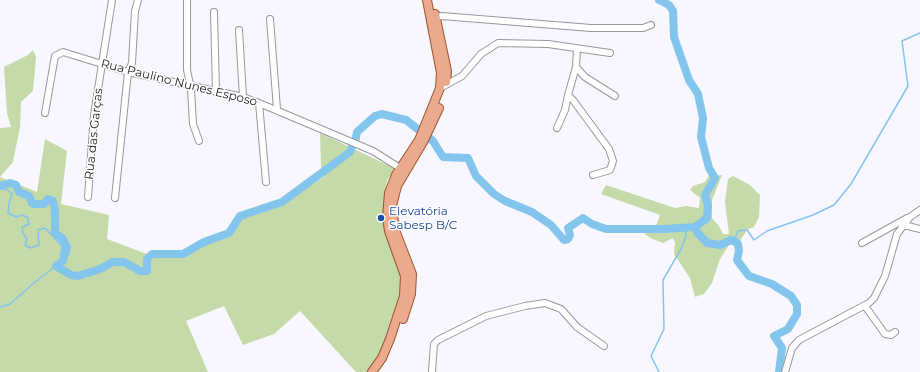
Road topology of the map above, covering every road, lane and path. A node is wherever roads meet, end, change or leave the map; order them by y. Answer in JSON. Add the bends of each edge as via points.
{"nodes":[{"id":1,"x":112,"y":0,"type":"edge"},
{"id":2,"x":138,"y":0,"type":"edge"},
{"id":3,"x":188,"y":0,"type":"edge"},
{"id":4,"x":426,"y":0,"type":"edge"},
{"id":5,"x":432,"y":0,"type":"edge"},
{"id":6,"x":214,"y":12,"type":"dead end"},
{"id":7,"x":433,"y":17,"type":"junction"},
{"id":8,"x":270,"y":19,"type":"dead end"},
{"id":9,"x":651,"y":25,"type":"dead end"},
{"id":10,"x":239,"y":30,"type":"dead end"},
{"id":11,"x":578,"y":49,"type":"junction"},
{"id":12,"x":610,"y":53,"type":"dead end"},
{"id":13,"x":103,"y":64,"type":"junction"},
{"id":14,"x":576,"y":67,"type":"junction"},
{"id":15,"x":128,"y":72,"type":"junction"},
{"id":16,"x":190,"y":87,"type":"junction"},
{"id":17,"x":443,"y":87,"type":"junction"},
{"id":18,"x":216,"y":92,"type":"junction"},
{"id":19,"x":568,"y":95,"type":"junction"},
{"id":20,"x":615,"y":96,"type":"dead end"},
{"id":21,"x":243,"y":97,"type":"junction"},
{"id":22,"x":259,"y":103,"type":"junction"},
{"id":23,"x":277,"y":109,"type":"junction"},
{"id":24,"x":45,"y":113,"type":"dead end"},
{"id":25,"x":557,"y":128,"type":"dead end"},
{"id":26,"x":199,"y":140,"type":"dead end"},
{"id":27,"x":421,"y":143,"type":"junction"},
{"id":28,"x":400,"y":168,"type":"junction"},
{"id":29,"x":593,"y":176,"type":"dead end"},
{"id":30,"x":266,"y":182,"type":"dead end"},
{"id":31,"x":397,"y":186,"type":"junction"},
{"id":32,"x":88,"y":197,"type":"dead end"},
{"id":33,"x":115,"y":198,"type":"dead end"},
{"id":34,"x":920,"y":210,"type":"edge"},
{"id":35,"x":910,"y":217,"type":"junction"},
{"id":36,"x":902,"y":226,"type":"junction"},
{"id":37,"x":920,"y":229,"type":"edge"},
{"id":38,"x":862,"y":243,"type":"dead end"},
{"id":39,"x":865,"y":306,"type":"junction"},
{"id":40,"x":895,"y":332,"type":"dead end"},
{"id":41,"x":604,"y":346,"type":"dead end"},
{"id":42,"x":372,"y":372,"type":"edge"},
{"id":43,"x":378,"y":372,"type":"edge"},
{"id":44,"x":432,"y":372,"type":"edge"},
{"id":45,"x":785,"y":372,"type":"edge"}],
"edges":[{"from":1,"to":13,"type":"street","name":"Rua das Garças"},
{"from":2,"to":15,"type":"street","via":[[132,63]]},
{"from":3,"to":16,"type":"street","via":[[187,70]]},
{"from":4,"to":7,"type":"main road"},
{"from":5,"to":7,"type":"main road"},
{"from":6,"to":18,"type":"street"},
{"from":7,"to":9,"type":"street","via":[[591,28],[643,28]]},
{"from":7,"to":17,"type":"main road"},
{"from":8,"to":23,"type":"street"},
{"from":10,"to":21,"type":"street"},
{"from":11,"to":12,"type":"street"},
{"from":11,"to":14,"type":"street"},
{"from":11,"to":17,"type":"street","via":[[548,44],[498,43],[481,54],[462,76]]},
{"from":13,"to":15,"type":"street","name":"Rua Paulino Nunes Esposo"},
{"from":13,"to":24,"type":"street","name":"Rua Paulino Nunes Esposo","via":[[63,52],[55,56]]},
{"from":13,"to":32,"type":"street","name":"Rua das Garças","via":[[94,115]]},
{"from":14,"to":19,"type":"street"},
{"from":14,"to":20,"type":"street","via":[[585,77]]},
{"from":15,"to":16,"type":"street","name":"Rua Paulino Nunes Esposo"},
{"from":15,"to":33,"type":"street"},
{"from":16,"to":18,"type":"street","name":"Rua Paulino Nunes Esposo"},
{"from":16,"to":26,"type":"street","via":[[193,124]]},
{"from":17,"to":27,"type":"main road"},
{"from":18,"to":21,"type":"street","name":"Rua Paulino Nunes Esposo"},
{"from":19,"to":25,"type":"street"},
{"from":19,"to":29,"type":"street","via":[[583,112],[612,156],[613,164],[610,170]]},
{"from":21,"to":22,"type":"street","name":"Rua Paulino Nunes Esposo"},
{"from":22,"to":23,"type":"street","name":"Rua Paulino Nunes Esposo"},
{"from":22,"to":30,"type":"street"},
{"from":23,"to":28,"type":"street","name":"Rua Paulino Nunes Esposo","via":[[373,151]]},
{"from":27,"to":28,"type":"main road","via":[[405,166]]},
{"from":27,"to":31,"type":"main road"},
{"from":28,"to":31,"type":"main road","via":[[402,171]]},
{"from":28,"to":42,"type":"main road","via":[[391,183],[387,217],[389,231],[405,276],[404,296],[390,339],[382,358]]},
{"from":31,"to":43,"type":"main road","via":[[392,206],[393,216],[399,243],[412,274],[412,287],[409,303],[395,340]]},
{"from":34,"to":35,"type":"street"},
{"from":35,"to":36,"type":"street"},
{"from":35,"to":38,"type":"street"},
{"from":36,"to":37,"type":"street"},
{"from":36,"to":39,"type":"street","via":[[897,234],[879,292]]},
{"from":39,"to":40,"type":"street","via":[[885,334],[891,335]]},
{"from":39,"to":45,"type":"street","via":[[799,340],[792,348]]},
{"from":41,"to":44,"type":"street","via":[[577,327],[560,309],[545,303],[525,306],[486,316],[438,340],[434,344]]}]}
